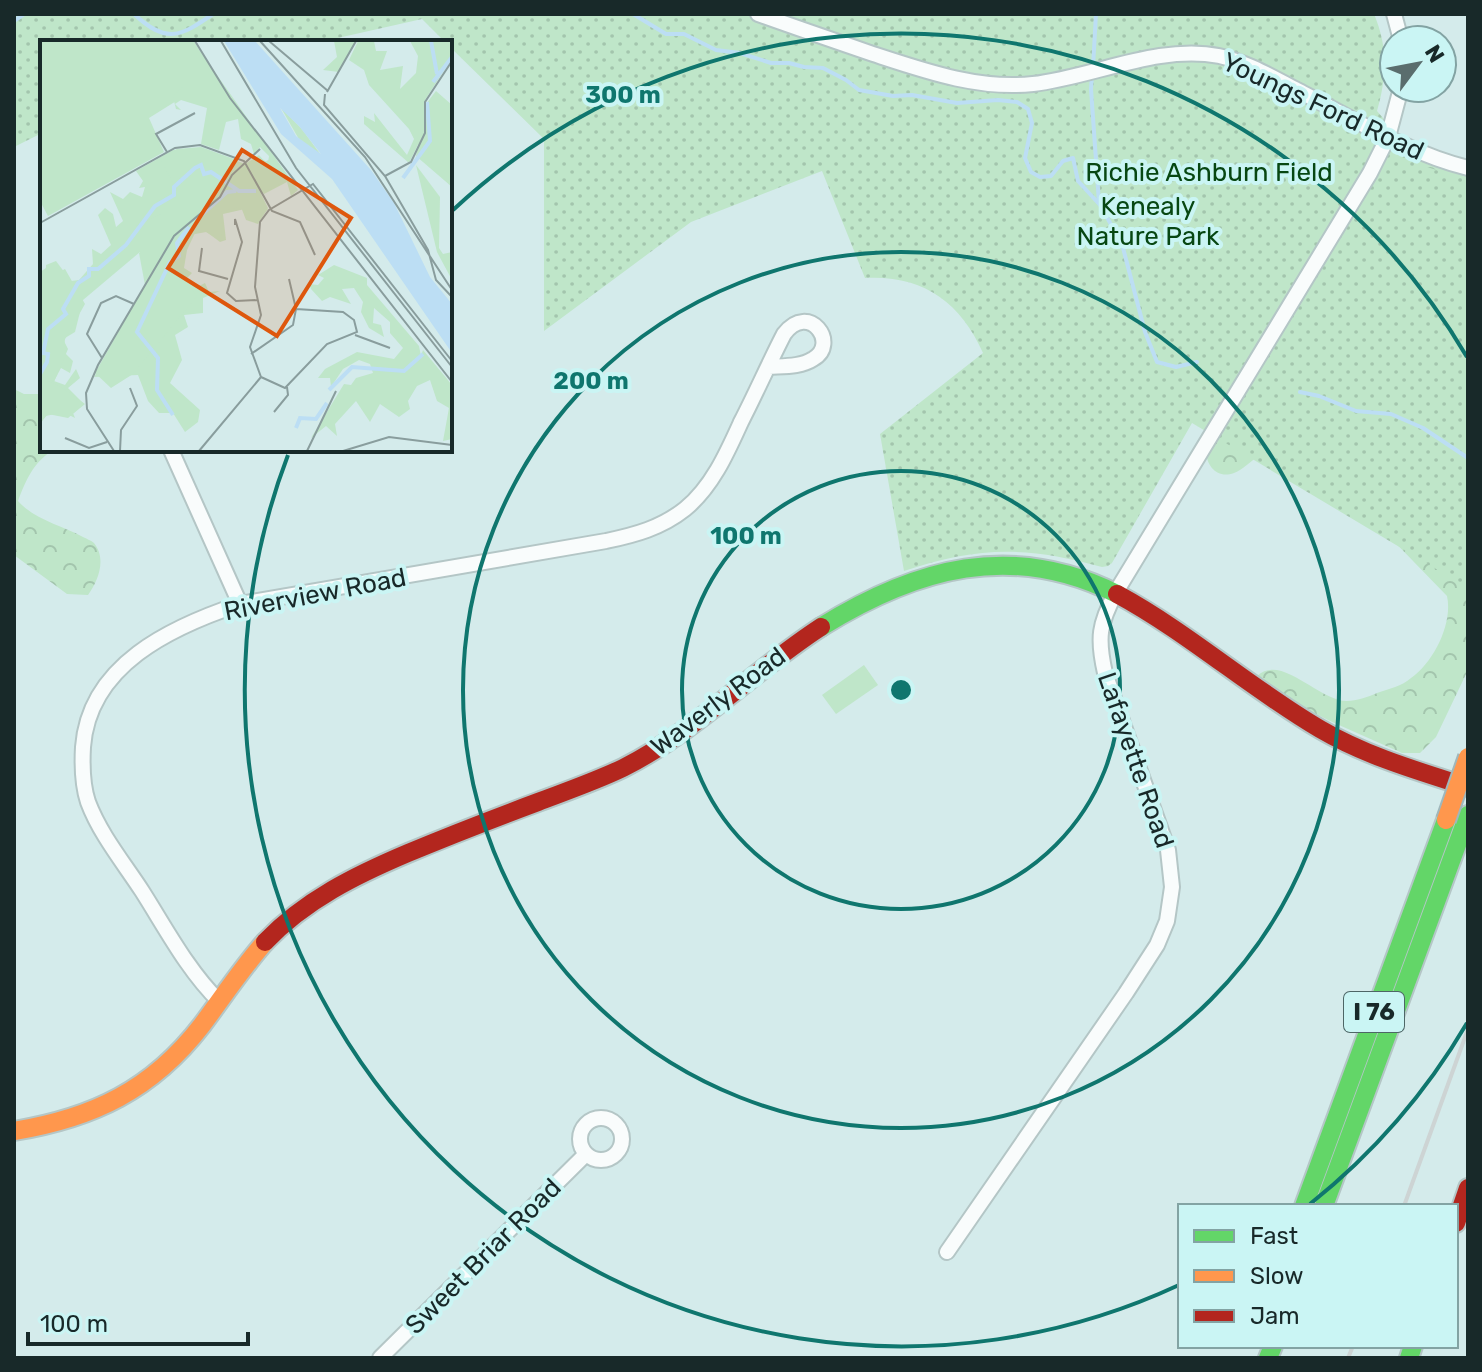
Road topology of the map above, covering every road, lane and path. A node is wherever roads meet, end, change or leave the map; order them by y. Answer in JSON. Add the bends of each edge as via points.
{"nodes":[{"id":1,"x":758,"y":14,"type":"edge"},
{"id":2,"x":1397,"y":104,"type":"edge"},
{"id":3,"x":1388,"y":137,"type":"junction"},
{"id":4,"x":1468,"y":168,"type":"edge"},
{"id":5,"x":769,"y":367,"type":"dead end"},
{"id":6,"x":172,"y":452,"type":"edge"},
{"id":7,"x":1116,"y":592,"type":"junction"},
{"id":8,"x":240,"y":604,"type":"junction"},
{"id":9,"x":1468,"y":757,"type":"edge"},
{"id":10,"x":1468,"y":787,"type":"edge"},
{"id":11,"x":1459,"y":820,"type":"edge"},
{"id":12,"x":219,"y":1001,"type":"junction"},
{"id":13,"x":14,"y":1131,"type":"edge"},
{"id":14,"x":586,"y":1154,"type":"dead end"},
{"id":15,"x":1468,"y":1188,"type":"edge"},
{"id":16,"x":1305,"y":1204,"type":"edge"},
{"id":17,"x":1325,"y":1204,"type":"edge"},
{"id":18,"x":1458,"y":1217,"type":"edge"},
{"id":19,"x":947,"y":1252,"type":"dead end"},
{"id":20,"x":380,"y":1358,"type":"edge"}],
"edges":[{"from":1,"to":3,"type":"street","name":"Youngs Ford Road","via":[[934,74],[1002,84],[1035,84],[1179,54],[1218,56],[1262,72]]},
{"from":2,"to":3,"type":"street","name":"Lafayette Road"},
{"from":3,"to":4,"type":"street","name":"Youngs Ford Road"},
{"from":3,"to":7,"type":"street","name":"Lafayette Road"},
{"from":5,"to":8,"type":"street","name":"Riverview Road","via":[[708,483],[686,508],[659,526],[606,541]]},
{"from":6,"to":8,"type":"street"},
{"from":7,"to":10,"type":"main road","name":"Waverly Road","via":[[1344,743]]},
{"from":7,"to":12,"type":"main road","name":"Waverly Road","via":[[1059,571],[1008,565],[931,574],[892,589],[805,637],[655,750],[320,896],[277,929]]},
{"from":7,"to":19,"type":"street","name":"Lafayette Road","via":[[1102,621],[1101,656],[1168,850],[1172,887],[1167,921],[1126,993]]},
{"from":8,"to":12,"type":"street","name":"Riverview Road","via":[[173,632],[119,668],[88,719],[82,758],[95,817]]},
{"from":9,"to":11,"type":"main road","number":"I 76","bridge":true},
{"from":11,"to":16,"type":"main road","number":"I 76"},
{"from":11,"to":17,"type":"main road","number":"I 76"},
{"from":12,"to":13,"type":"main road","name":"Waverly Road","via":[[183,1048],[128,1094],[84,1116]]},
{"from":14,"to":20,"type":"street","name":"Sweet Briar Road"},
{"from":15,"to":18,"type":"main road"}]}
